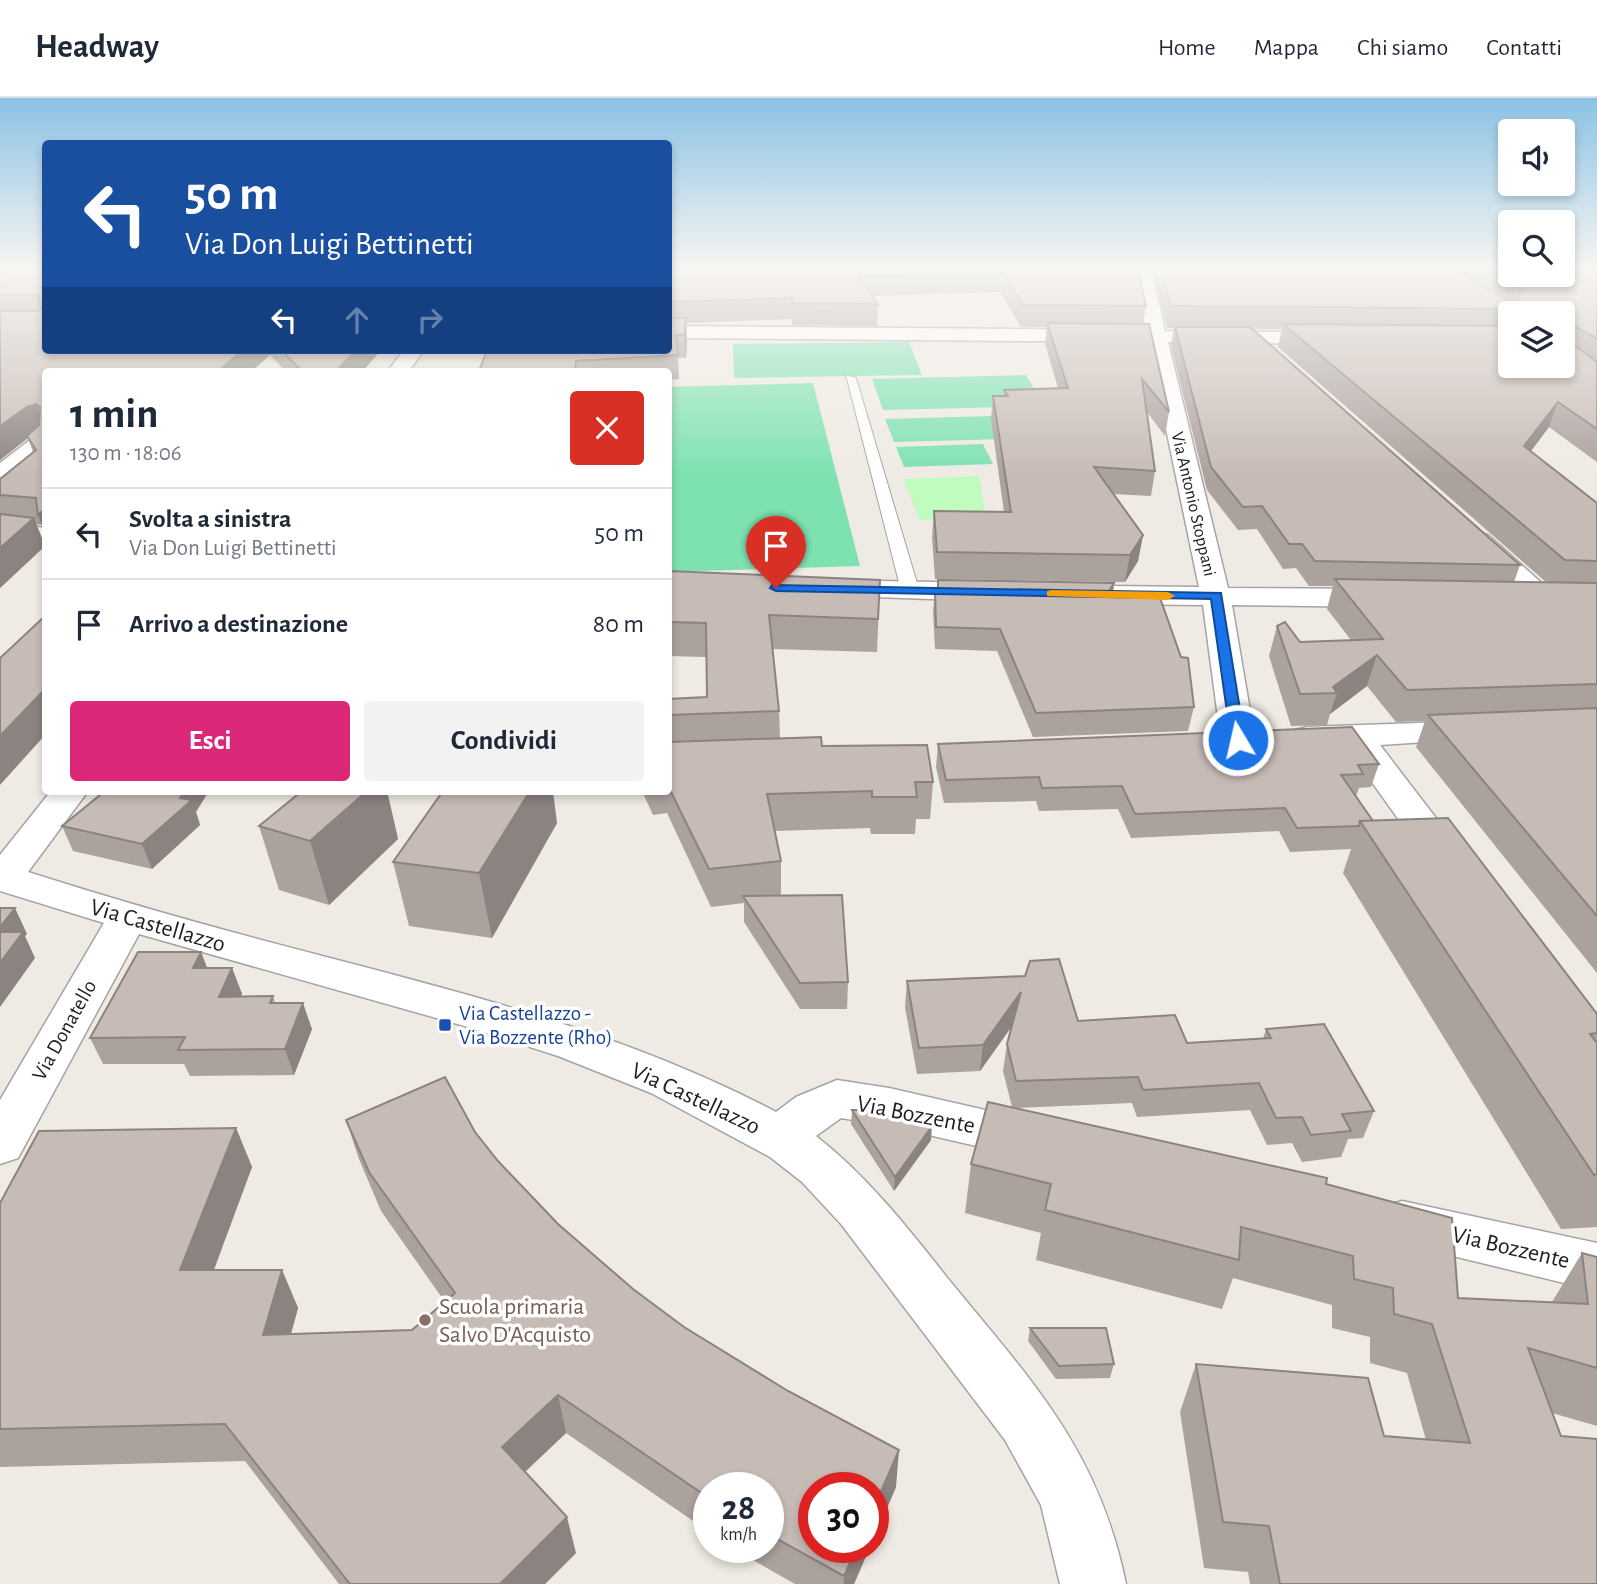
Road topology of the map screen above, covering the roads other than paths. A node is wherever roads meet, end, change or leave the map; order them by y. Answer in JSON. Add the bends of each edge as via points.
{"nodes":[{"id":1,"x":1157,"y":338,"type":"edge"},
{"id":2,"x":1253,"y":338,"type":"edge"},
{"id":3,"x":1286,"y":338,"type":"edge"},
{"id":4,"x":1347,"y":339,"type":"edge"},
{"id":5,"x":411,"y":354,"type":"edge"},
{"id":6,"x":1276,"y":359,"type":"edge"},
{"id":7,"x":400,"y":368,"type":"edge"},
{"id":8,"x":850,"y":378,"type":"dead end"},
{"id":9,"x":42,"y":442,"type":"edge"},
{"id":10,"x":0,"y":475,"type":"edge"},
{"id":11,"x":1461,"y":525,"type":"edge"},
{"id":12,"x":0,"y":531,"type":"edge"},
{"id":13,"x":42,"y":536,"type":"edge"},
{"id":14,"x":803,"y":588,"type":"edge"},
{"id":15,"x":910,"y":590,"type":"junction"},
{"id":16,"x":1019,"y":593,"type":"edge"},
{"id":17,"x":1074,"y":594,"type":"edge"},
{"id":18,"x":1216,"y":596,"type":"junction"},
{"id":19,"x":1408,"y":598,"type":"edge"},
{"id":20,"x":1504,"y":600,"type":"edge"},
{"id":21,"x":1503,"y":730,"type":"edge"},
{"id":22,"x":1356,"y":736,"type":"junction"},
{"id":23,"x":67,"y":795,"type":"edge"},
{"id":24,"x":1,"y":878,"type":"edge"},
{"id":25,"x":1472,"y":893,"type":"edge"},
{"id":26,"x":128,"y":917,"type":"junction"},
{"id":27,"x":779,"y":1138,"type":"junction"},
{"id":28,"x":0,"y":1144,"type":"edge"},
{"id":29,"x":1080,"y":1150,"type":"edge"},
{"id":30,"x":1352,"y":1212,"type":"edge"},
{"id":31,"x":1597,"y":1267,"type":"edge"},
{"id":32,"x":1093,"y":1584,"type":"edge"}],
"edges":[{"from":1,"to":18,"type":"street","name":"Via Antonio Stoppani"},
{"from":2,"to":6,"type":"street"},
{"from":3,"to":4,"type":"street"},
{"from":5,"to":7,"type":"street"},
{"from":8,"to":15,"type":"lane"},
{"from":9,"to":10,"type":"street"},
{"from":11,"to":20,"type":"street","via":[[1558,601]]},
{"from":12,"to":13,"type":"street"},
{"from":14,"to":15,"type":"street"},
{"from":15,"to":16,"type":"street"},
{"from":17,"to":18,"type":"street"},
{"from":18,"to":19,"type":"street"},
{"from":18,"to":22,"type":"street","name":"Via Antonio Stoppani","via":[[1248,739]]},
{"from":21,"to":22,"type":"street"},
{"from":22,"to":25,"type":"street"},
{"from":23,"to":24,"type":"street"},
{"from":24,"to":26,"type":"street","name":"Via Castellazzo"},
{"from":26,"to":27,"type":"street","name":"Via Castellazzo","via":[[572,1043],[667,1080]]},
{"from":26,"to":28,"type":"street","name":"Via Donatello"},
{"from":27,"to":29,"type":"street","name":"Via Bozzente","via":[[813,1110],[837,1099]]},
{"from":27,"to":32,"type":"street","name":"Via Castellazzo","via":[[841,1188],[1022,1416],[1064,1483],[1085,1538]]},
{"from":30,"to":31,"type":"street","name":"Via Bozzente"}]}
